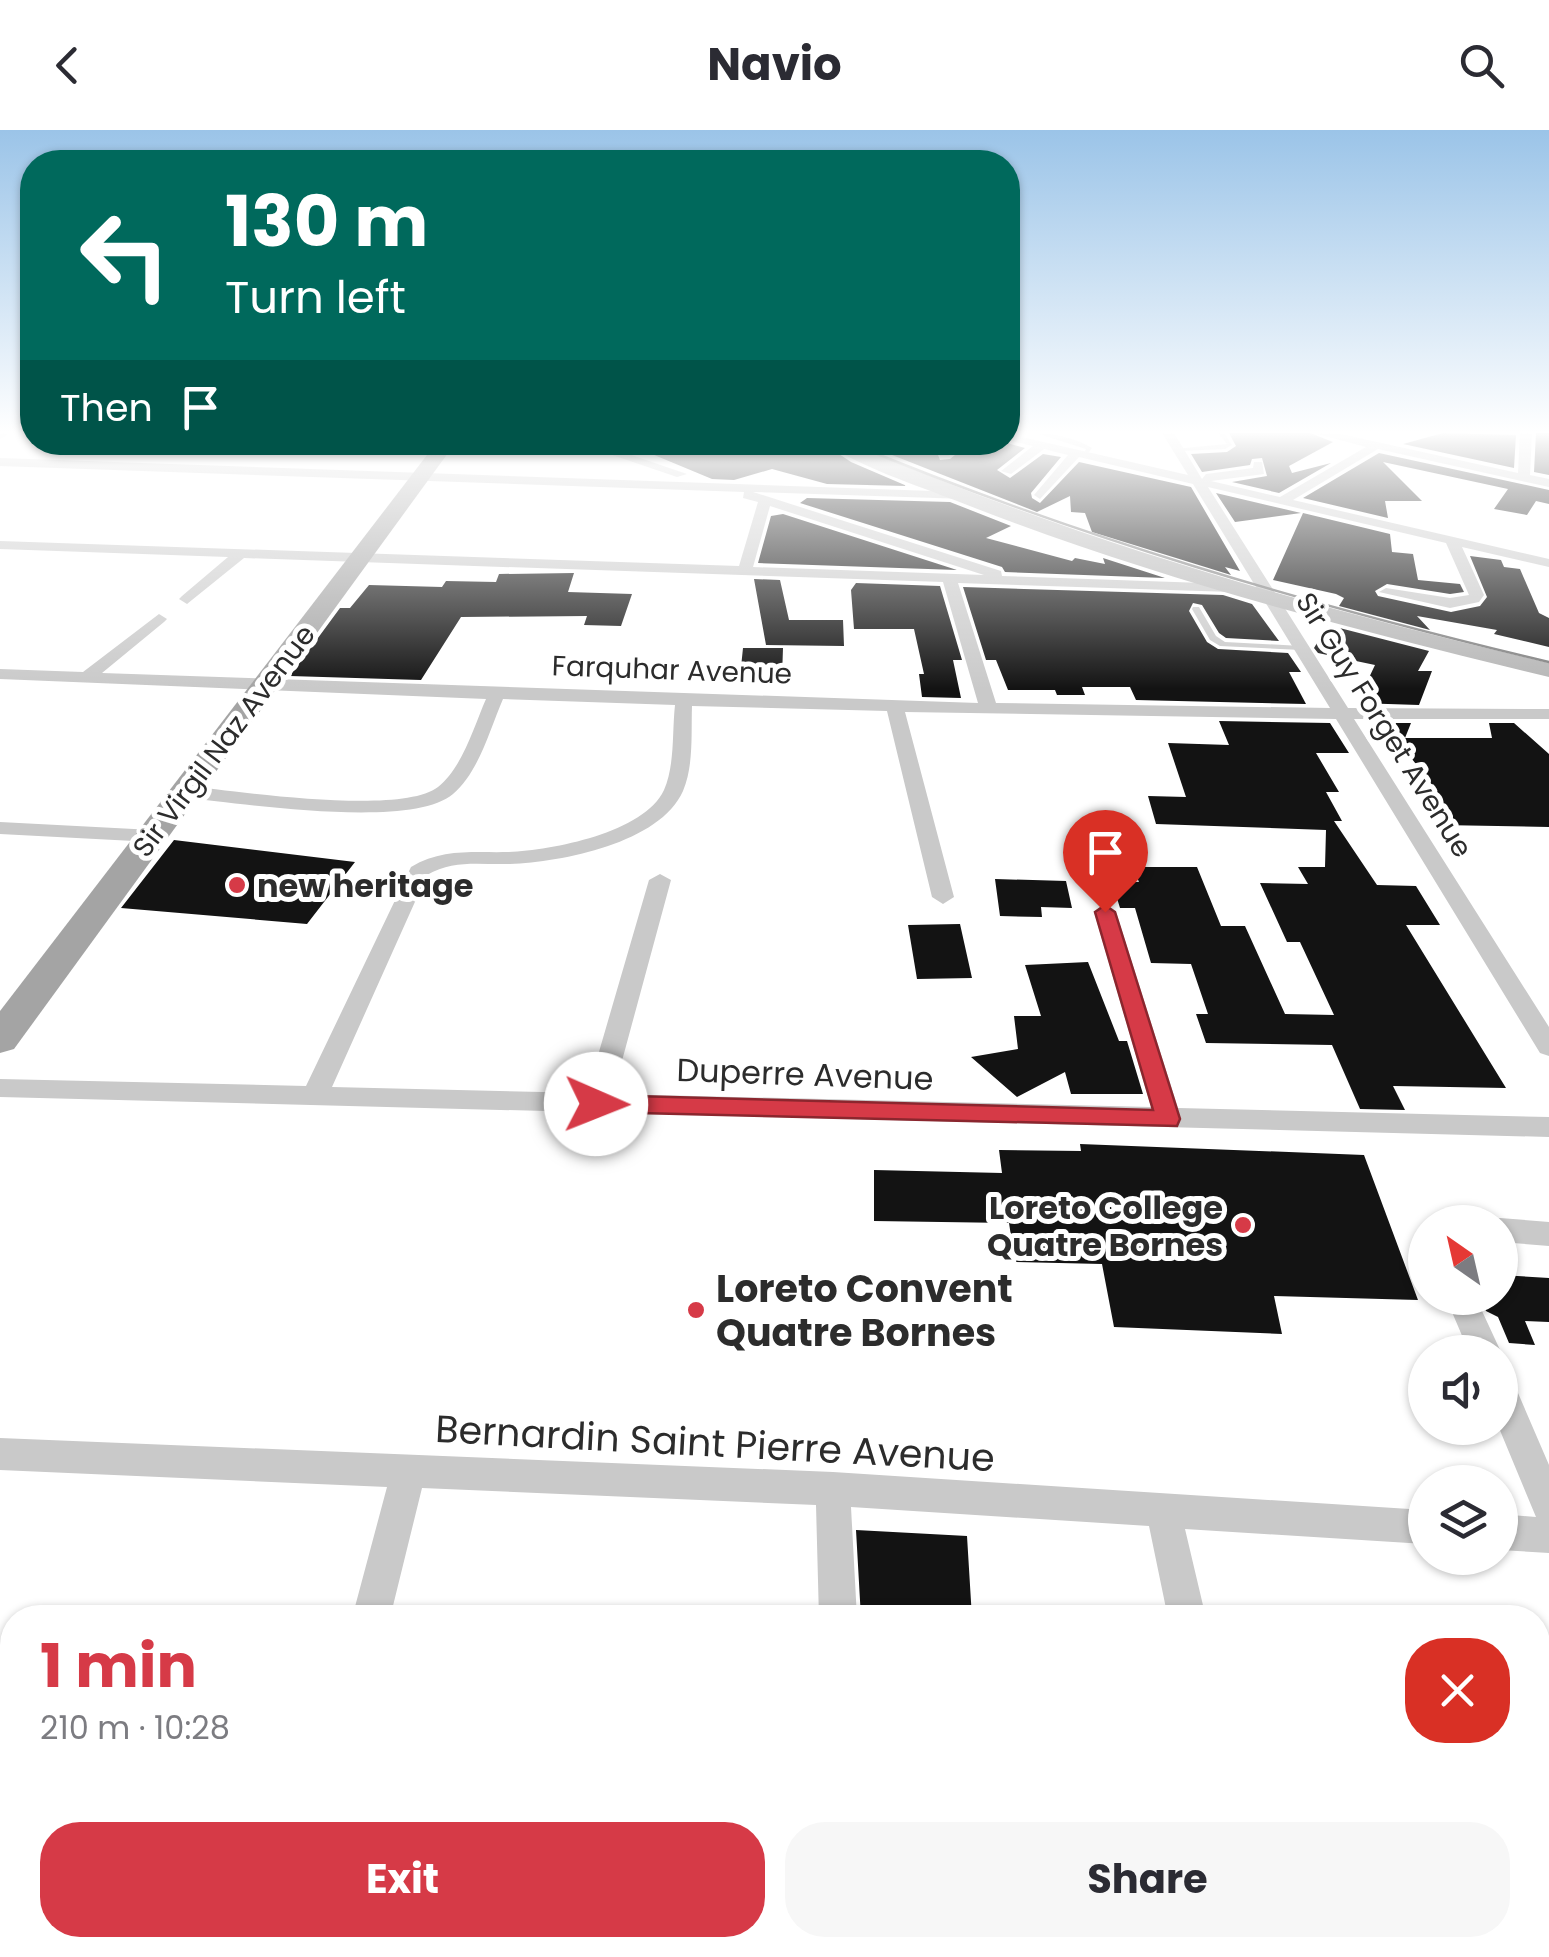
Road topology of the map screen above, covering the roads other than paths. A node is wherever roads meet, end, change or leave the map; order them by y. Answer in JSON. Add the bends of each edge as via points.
{"nodes":[{"id":1,"x":390,"y":518,"type":"edge"},
{"id":2,"x":760,"y":518,"type":"edge"},
{"id":3,"x":823,"y":518,"type":"edge"},
{"id":4,"x":1021,"y":518,"type":"edge"},
{"id":5,"x":1221,"y":518,"type":"edge"},
{"id":6,"x":1355,"y":518,"type":"edge"},
{"id":7,"x":1452,"y":541,"type":"junction"},
{"id":8,"x":0,"y":545,"type":"edge"},
{"id":9,"x":240,"y":554,"type":"junction"},
{"id":10,"x":359,"y":558,"type":"junction"},
{"id":11,"x":1549,"y":564,"type":"edge"},
{"id":12,"x":744,"y":573,"type":"junction"},
{"id":13,"x":950,"y":581,"type":"junction"},
{"id":14,"x":1008,"y":582,"type":"junction"},
{"id":15,"x":1232,"y":588,"type":"junction"},
{"id":16,"x":1386,"y":592,"type":"dead end"},
{"id":17,"x":186,"y":599,"type":"dead end"},
{"id":18,"x":1272,"y":601,"type":"junction"},
{"id":19,"x":1196,"y":609,"type":"dead end"},
{"id":20,"x":158,"y":620,"type":"dead end"},
{"id":21,"x":1300,"y":648,"type":"junction"},
{"id":22,"x":1549,"y":670,"type":"edge"},
{"id":23,"x":0,"y":674,"type":"edge"},
{"id":24,"x":86,"y":678,"type":"junction"},
{"id":25,"x":266,"y":685,"type":"junction"},
{"id":26,"x":498,"y":693,"type":"junction"},
{"id":27,"x":684,"y":698,"type":"junction"},
{"id":28,"x":894,"y":704,"type":"junction"},
{"id":29,"x":988,"y":706,"type":"junction"},
{"id":30,"x":1549,"y":714,"type":"edge"},
{"id":31,"x":1342,"y":715,"type":"junction"},
{"id":32,"x":186,"y":792,"type":"junction"},
{"id":33,"x":0,"y":828,"type":"edge"},
{"id":34,"x":153,"y":836,"type":"junction"},
{"id":35,"x":660,"y":880,"type":"dead end"},
{"id":36,"x":942,"y":897,"type":"dead end"},
{"id":37,"x":1105,"y":912,"type":"dead end"},
{"id":38,"x":0,"y":1039,"type":"edge"},
{"id":39,"x":1549,"y":1047,"type":"edge"},
{"id":40,"x":0,"y":1088,"type":"edge"},
{"id":41,"x":315,"y":1096,"type":"junction"},
{"id":42,"x":596,"y":1104,"type":"junction"},
{"id":43,"x":1168,"y":1119,"type":"junction"},
{"id":44,"x":1549,"y":1127,"type":"edge"},
{"id":45,"x":1518,"y":1231,"type":"edge"},
{"id":46,"x":1549,"y":1234,"type":"edge"},
{"id":47,"x":1518,"y":1432,"type":"edge"},
{"id":48,"x":0,"y":1454,"type":"edge"},
{"id":49,"x":409,"y":1470,"type":"junction"},
{"id":50,"x":833,"y":1488,"type":"junction"},
{"id":51,"x":1549,"y":1506,"type":"edge"},
{"id":52,"x":1163,"y":1510,"type":"junction"},
{"id":53,"x":1408,"y":1526,"type":"edge"},
{"id":54,"x":1518,"y":1533,"type":"edge"},
{"id":55,"x":1549,"y":1535,"type":"edge"},
{"id":56,"x":375,"y":1605,"type":"edge"},
{"id":57,"x":838,"y":1605,"type":"edge"},
{"id":58,"x":1184,"y":1605,"type":"edge"}],
"edges":[{"from":1,"to":10,"type":"main road","name":"Sir Virgil Naz Avenue"},
{"from":2,"to":12,"type":"street"},
{"from":3,"to":14,"type":"street"},
{"from":4,"to":15,"type":"main road"},
{"from":5,"to":18,"type":"street","name":"Sir Guy Forget Avenue"},
{"from":6,"to":7,"type":"street"},
{"from":7,"to":11,"type":"street"},
{"from":7,"to":16,"type":"street","via":[[1474,599],[1450,603]]},
{"from":8,"to":9,"type":"street"},
{"from":9,"to":10,"type":"street"},
{"from":9,"to":17,"type":"street"},
{"from":10,"to":12,"type":"street"},
{"from":10,"to":25,"type":"main road","name":"Sir Virgil Naz Avenue"},
{"from":12,"to":13,"type":"street"},
{"from":13,"to":14,"type":"street"},
{"from":13,"to":29,"type":"street"},
{"from":14,"to":15,"type":"street"},
{"from":15,"to":18,"type":"main road"},
{"from":18,"to":21,"type":"street","name":"Sir Guy Forget Avenue"},
{"from":18,"to":22,"type":"main road"},
{"from":19,"to":21,"type":"lane","via":[[1223,644]]},
{"from":20,"to":24,"type":"street"},
{"from":21,"to":31,"type":"street","name":"Sir Guy Forget Avenue"},
{"from":23,"to":24,"type":"street","name":"Farquhar Avenue"},
{"from":24,"to":25,"type":"street","name":"Farquhar Avenue"},
{"from":25,"to":26,"type":"street","name":"Farquhar Avenue"},
{"from":25,"to":32,"type":"main road","name":"Sir Virgil Naz Avenue"},
{"from":26,"to":27,"type":"street","name":"Farquhar Avenue"},
{"from":26,"to":32,"type":"street","via":[[454,782],[433,800],[392,807]]},
{"from":27,"to":28,"type":"street","name":"Farquhar Avenue"},
{"from":27,"to":41,"type":"street","via":[[673,794],[650,816],[602,842],[553,856],[446,858],[418,871]]},
{"from":28,"to":29,"type":"street","name":"Farquhar Avenue"},
{"from":28,"to":36,"type":"street"},
{"from":29,"to":31,"type":"street","name":"Farquhar Avenue"},
{"from":30,"to":31,"type":"street","name":"Farquhar Avenue"},
{"from":31,"to":39,"type":"street","name":"Sir Guy Forget Avenue"},
{"from":32,"to":34,"type":"main road","name":"Sir Virgil Naz Avenue"},
{"from":33,"to":34,"type":"street"},
{"from":34,"to":38,"type":"main road","name":"Sir Virgil Naz Avenue"},
{"from":35,"to":42,"type":"street"},
{"from":37,"to":43,"type":"street"},
{"from":40,"to":41,"type":"street","name":"Duperre Avenue"},
{"from":41,"to":42,"type":"street","name":"Duperre Avenue"},
{"from":42,"to":43,"type":"street","name":"Duperre Avenue"},
{"from":43,"to":44,"type":"street","name":"Duperre Avenue"},
{"from":45,"to":46,"type":"street"},
{"from":47,"to":51,"type":"street"},
{"from":48,"to":49,"type":"street","name":"Bernardin Saint Pierre Avenue"},
{"from":49,"to":50,"type":"street","name":"Bernardin Saint Pierre Avenue"},
{"from":49,"to":56,"type":"street"},
{"from":50,"to":52,"type":"street","name":"Bernardin Saint Pierre Avenue"},
{"from":50,"to":57,"type":"street"},
{"from":52,"to":53,"type":"street","name":"Bernardin Saint Pierre Avenue"},
{"from":52,"to":58,"type":"street"},
{"from":54,"to":55,"type":"street"}]}
